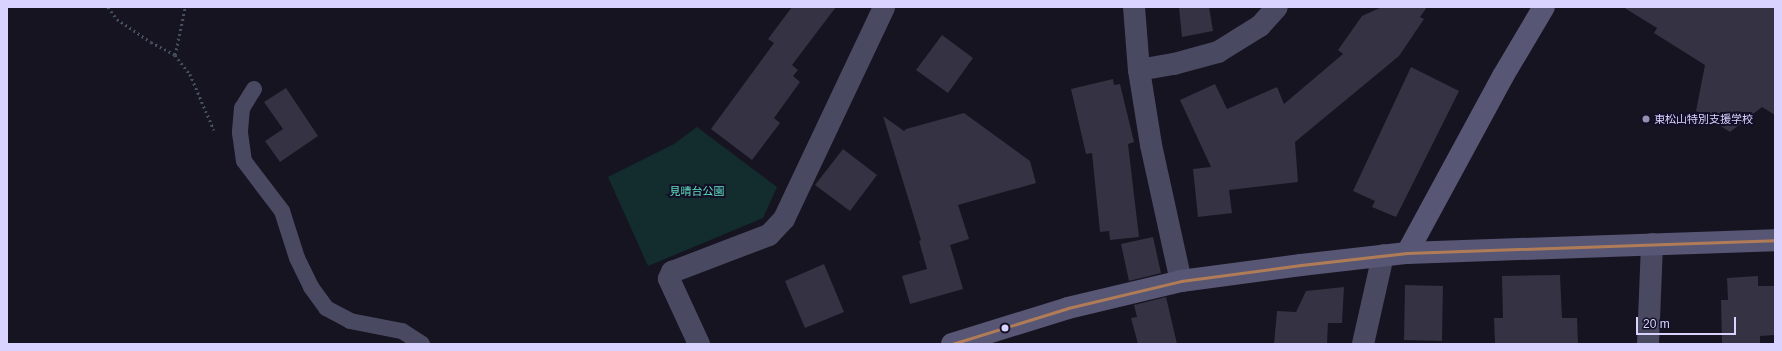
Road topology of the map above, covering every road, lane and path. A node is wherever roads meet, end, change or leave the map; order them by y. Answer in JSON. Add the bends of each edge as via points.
{"nodes":[{"id":1,"x":108,"y":7,"type":"edge"},
{"id":2,"x":185,"y":7,"type":"edge"},
{"id":3,"x":884,"y":7,"type":"edge"},
{"id":4,"x":1134,"y":7,"type":"edge"},
{"id":5,"x":1277,"y":7,"type":"edge"},
{"id":6,"x":1544,"y":7,"type":"edge"},
{"id":7,"x":175,"y":55,"type":"junction"},
{"id":8,"x":1139,"y":70,"type":"junction"},
{"id":9,"x":254,"y":89,"type":"dead end"},
{"id":10,"x":244,"y":161,"type":"junction"},
{"id":11,"x":1775,"y":240,"type":"edge"},
{"id":12,"x":1652,"y":244,"type":"junction"},
{"id":13,"x":1407,"y":253,"type":"junction"},
{"id":14,"x":1383,"y":255,"type":"junction"},
{"id":15,"x":1181,"y":281,"type":"junction"},
{"id":16,"x":422,"y":344,"type":"edge"},
{"id":17,"x":698,"y":344,"type":"edge"},
{"id":18,"x":952,"y":344,"type":"edge"},
{"id":19,"x":1363,"y":344,"type":"edge"},
{"id":20,"x":1648,"y":344,"type":"edge"}],
"edges":[{"from":1,"to":7,"type":"path","via":[[117,19]]},
{"from":2,"to":7,"type":"path"},
{"from":3,"to":17,"type":"street","via":[[784,219],[769,234],[672,272],[669,279]]},
{"from":4,"to":8,"type":"street"},
{"from":5,"to":8,"type":"street","via":[[1260,26],[1218,52]]},
{"from":6,"to":13,"type":"street","via":[[1503,76]]},
{"from":7,"to":10,"type":"path","via":[[190,74],[219,140]]},
{"from":8,"to":15,"type":"street","via":[[1151,145]]},
{"from":9,"to":10,"type":"lane","via":[[242,108],[240,133]]},
{"from":10,"to":16,"type":"lane","via":[[282,212],[297,258],[311,287],[326,308],[350,321],[402,331]]},
{"from":11,"to":12,"type":"street"},
{"from":12,"to":13,"type":"street"},
{"from":12,"to":20,"type":"street"},
{"from":13,"to":14,"type":"street"},
{"from":14,"to":15,"type":"street"},
{"from":14,"to":19,"type":"street"},
{"from":15,"to":18,"type":"street","via":[[1068,308]]}]}
